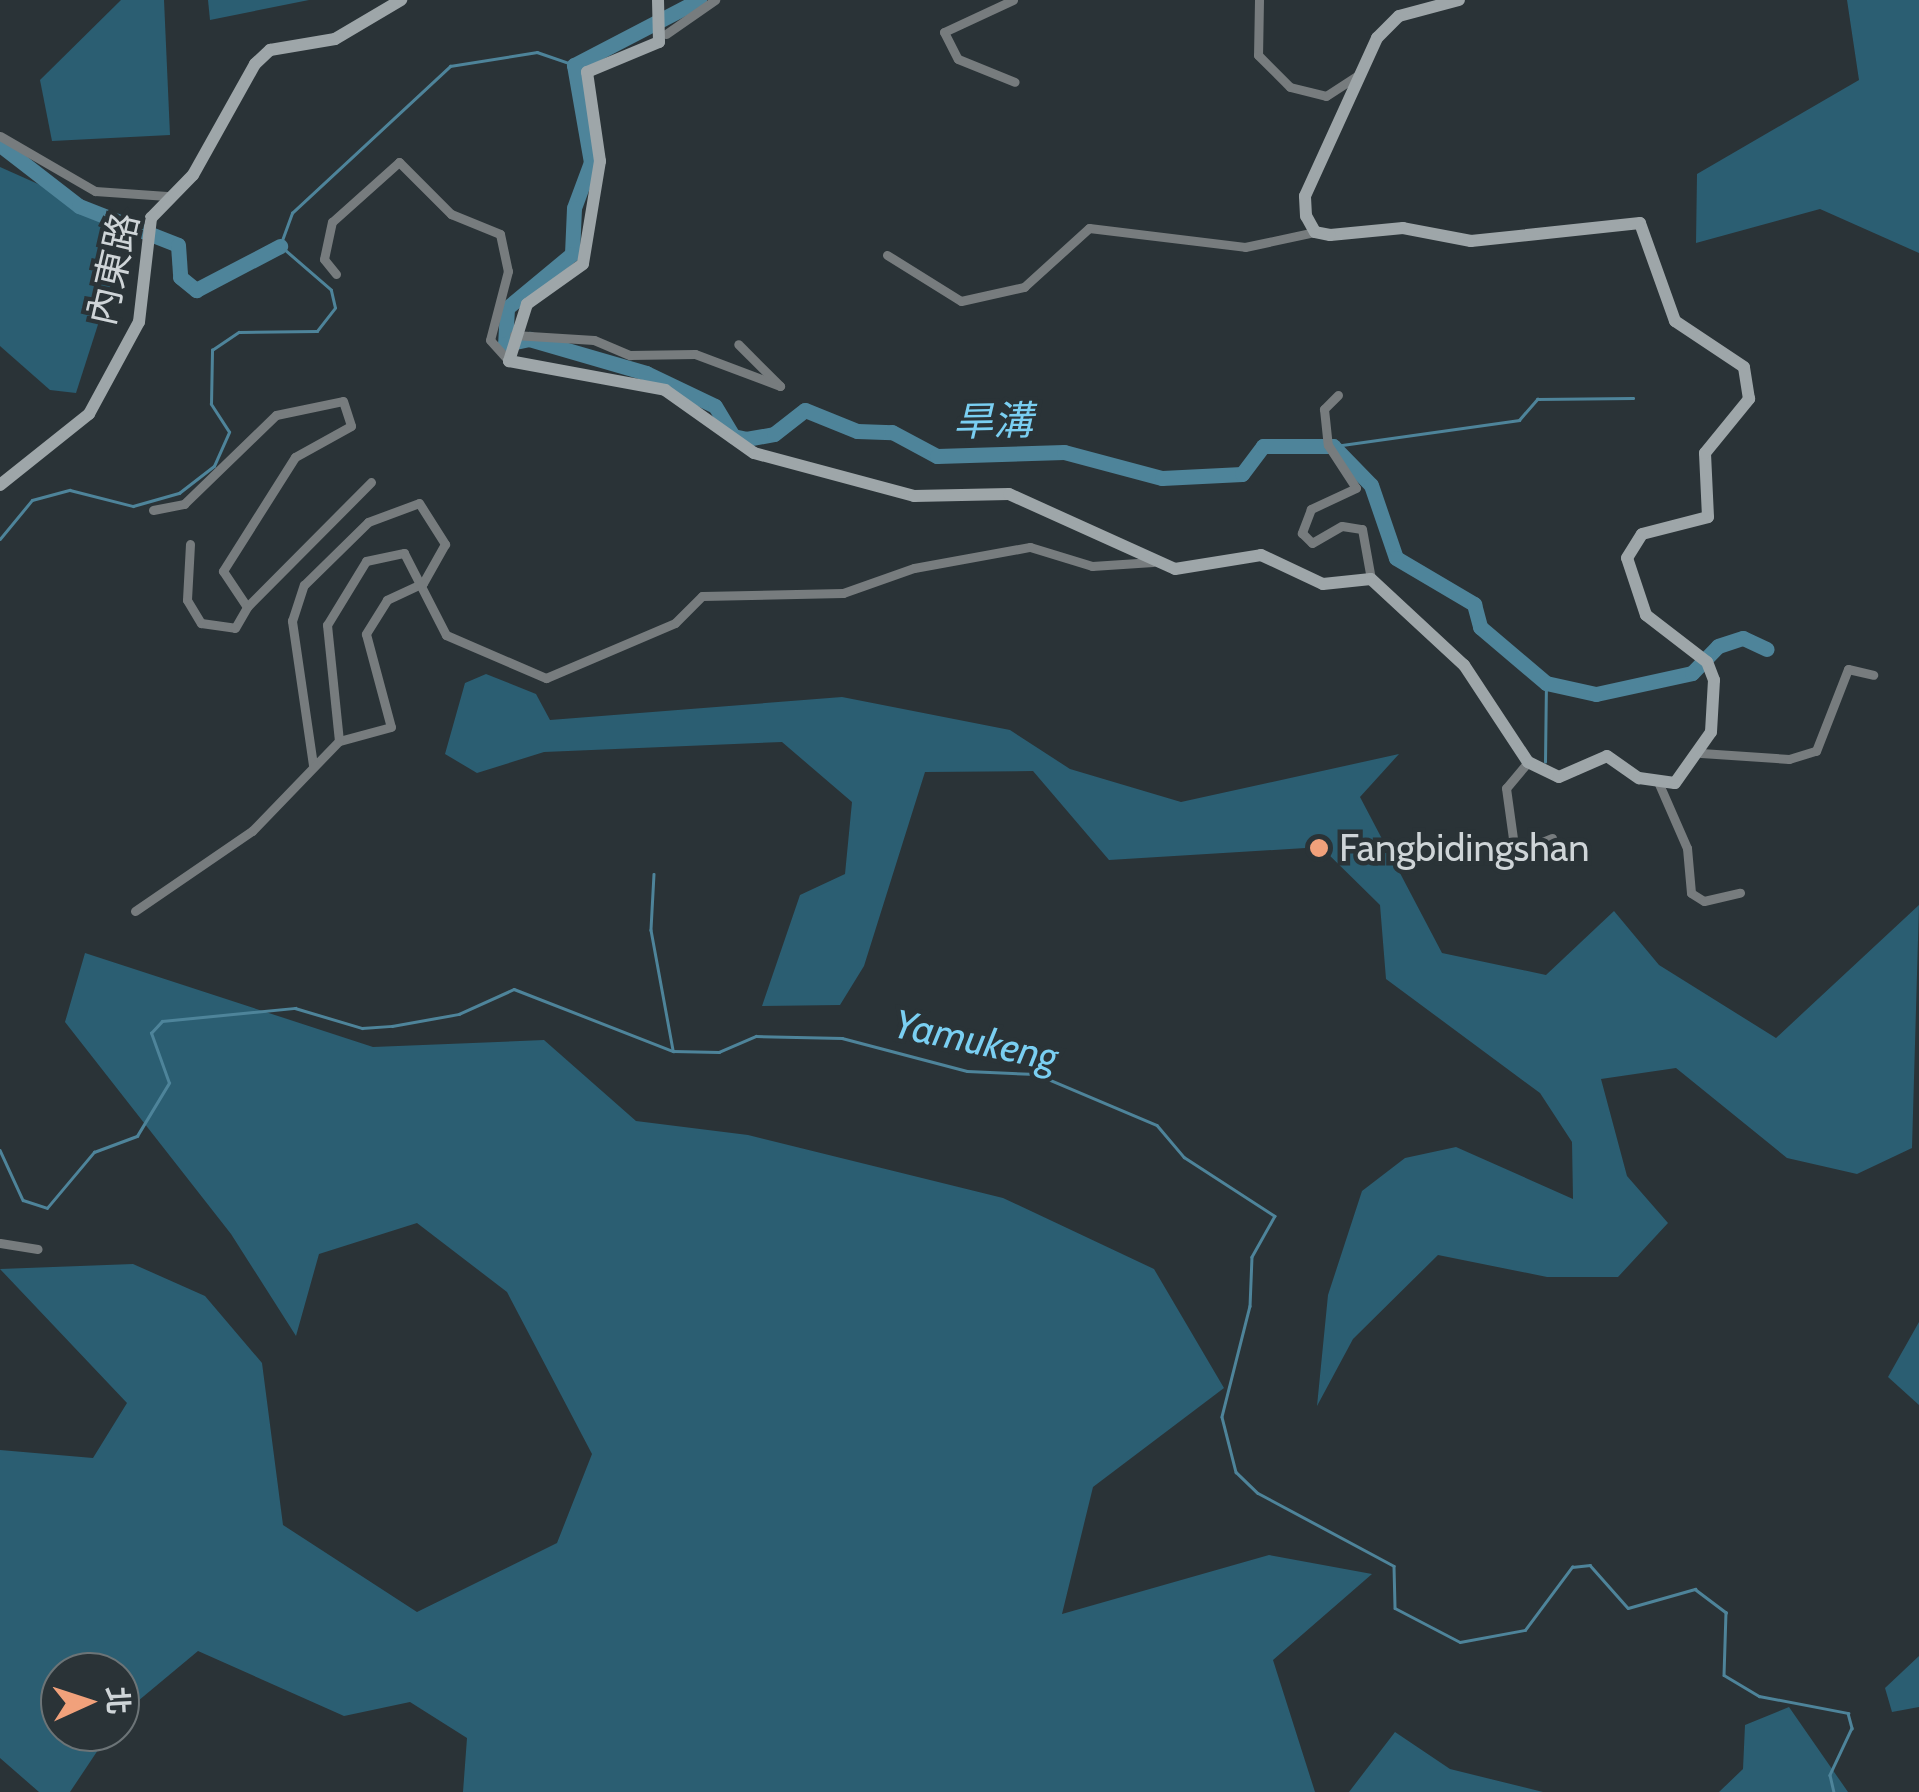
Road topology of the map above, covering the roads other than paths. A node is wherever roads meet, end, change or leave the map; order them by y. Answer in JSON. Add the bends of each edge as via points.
{"nodes":[{"id":1,"x":401,"y":0,"type":"edge"},
{"id":2,"x":658,"y":0,"type":"edge"},
{"id":3,"x":715,"y":0,"type":"edge"},
{"id":4,"x":1012,"y":0,"type":"edge"},
{"id":5,"x":1259,"y":0,"type":"edge"},
{"id":6,"x":1459,"y":0,"type":"edge"},
{"id":7,"x":666,"y":34,"type":"junction"},
{"id":8,"x":1358,"y":75,"type":"junction"},
{"id":9,"x":1015,"y":82,"type":"dead end"},
{"id":10,"x":0,"y":136,"type":"edge"},
{"id":11,"x":166,"y":196,"type":"junction"},
{"id":12,"x":1315,"y":232,"type":"junction"},
{"id":13,"x":887,"y":254,"type":"dead end"},
{"id":14,"x":336,"y":274,"type":"dead end"},
{"id":15,"x":511,"y":335,"type":"junction"},
{"id":16,"x":738,"y":344,"type":"dead end"},
{"id":17,"x":509,"y":361,"type":"junction"},
{"id":18,"x":1338,"y":394,"type":"dead end"},
{"id":19,"x":371,"y":482,"type":"dead end"},
{"id":20,"x":0,"y":485,"type":"edge"},
{"id":21,"x":153,"y":510,"type":"dead end"},
{"id":22,"x":190,"y":544,"type":"dead end"},
{"id":23,"x":1156,"y":562,"type":"junction"},
{"id":24,"x":1371,"y":579,"type":"junction"},
{"id":25,"x":423,"y":583,"type":"junction"},
{"id":26,"x":247,"y":607,"type":"junction"},
{"id":27,"x":1873,"y":675,"type":"dead end"},
{"id":28,"x":339,"y":742,"type":"junction"},
{"id":29,"x":1700,"y":753,"type":"junction"},
{"id":30,"x":1528,"y":762,"type":"junction"},
{"id":31,"x":313,"y":765,"type":"junction"},
{"id":32,"x":1659,"y":784,"type":"junction"},
{"id":33,"x":1552,"y":838,"type":"dead end"},
{"id":34,"x":1740,"y":894,"type":"dead end"},
{"id":35,"x":135,"y":911,"type":"dead end"},
{"id":36,"x":0,"y":1243,"type":"edge"},
{"id":37,"x":38,"y":1249,"type":"dead end"}],
"edges":[{"from":1,"to":11,"type":"street","name":"內東路","via":[[335,40],[270,50],[235,94],[193,175]]},
{"from":2,"to":7,"type":"street"},
{"from":3,"to":7,"type":"street"},
{"from":4,"to":9,"type":"street","via":[[944,32],[958,59]]},
{"from":5,"to":8,"type":"street","via":[[1258,56],[1290,87],[1326,96]]},
{"from":6,"to":8,"type":"street","via":[[1392,19]]},
{"from":7,"to":15,"type":"street","via":[[587,72],[600,160],[582,264],[527,304]]},
{"from":8,"to":12,"type":"street","via":[[1305,196]]},
{"from":10,"to":11,"type":"street","name":"內東路","via":[[96,190]]},
{"from":11,"to":20,"type":"street","name":"內東路","via":[[148,228],[139,322],[89,414]]},
{"from":12,"to":13,"type":"street","via":[[1245,247],[1089,228],[1024,287],[961,300]]},
{"from":12,"to":29,"type":"street","via":[[1403,228],[1470,241],[1576,236],[1630,220],[1647,228],[1675,320],[1744,367],[1752,387],[1743,408],[1711,435],[1708,517],[1642,534],[1627,558],[1646,615],[1707,662],[1714,680]]},
{"from":14,"to":17,"type":"street","via":[[324,259],[332,222],[399,162],[452,214],[500,234],[508,271],[490,340]]},
{"from":15,"to":16,"type":"street","via":[[594,340],[630,355],[695,354],[780,386]]},
{"from":15,"to":17,"type":"street"},
{"from":17,"to":23,"type":"street","via":[[664,390],[754,453],[914,496],[1010,494]]},
{"from":18,"to":24,"type":"street","via":[[1325,406],[1328,445],[1356,488],[1310,509],[1302,532],[1312,543],[1342,526],[1362,529]]},
{"from":19,"to":26,"type":"street"},
{"from":21,"to":26,"type":"street","via":[[184,504],[276,415],[343,400],[350,426],[295,457],[222,571]]},
{"from":22,"to":26,"type":"street","via":[[187,600],[200,623],[235,628]]},
{"from":23,"to":24,"type":"street","via":[[1204,568],[1261,556],[1323,584]]},
{"from":23,"to":25,"type":"street","via":[[1092,566],[1030,547],[914,568],[843,594],[702,596],[675,623],[546,678],[446,635]]},
{"from":24,"to":30,"type":"street","via":[[1464,665]]},
{"from":25,"to":28,"type":"street","via":[[387,600],[366,634],[391,727]]},
{"from":25,"to":28,"type":"street","via":[[404,554],[366,561],[328,625]]},
{"from":25,"to":31,"type":"street","via":[[446,544],[410,502],[368,522],[304,584],[292,621]]},
{"from":27,"to":29,"type":"street","via":[[1848,669],[1816,751],[1790,759]]},
{"from":28,"to":31,"type":"street"},
{"from":29,"to":32,"type":"street","via":[[1674,784]]},
{"from":30,"to":32,"type":"street","via":[[1559,777],[1607,756]]},
{"from":30,"to":33,"type":"street","via":[[1506,788],[1515,853]]},
{"from":31,"to":35,"type":"street","via":[[252,831]]},
{"from":32,"to":34,"type":"street","via":[[1686,848],[1691,892],[1704,901]]},
{"from":36,"to":37,"type":"street"}]}
